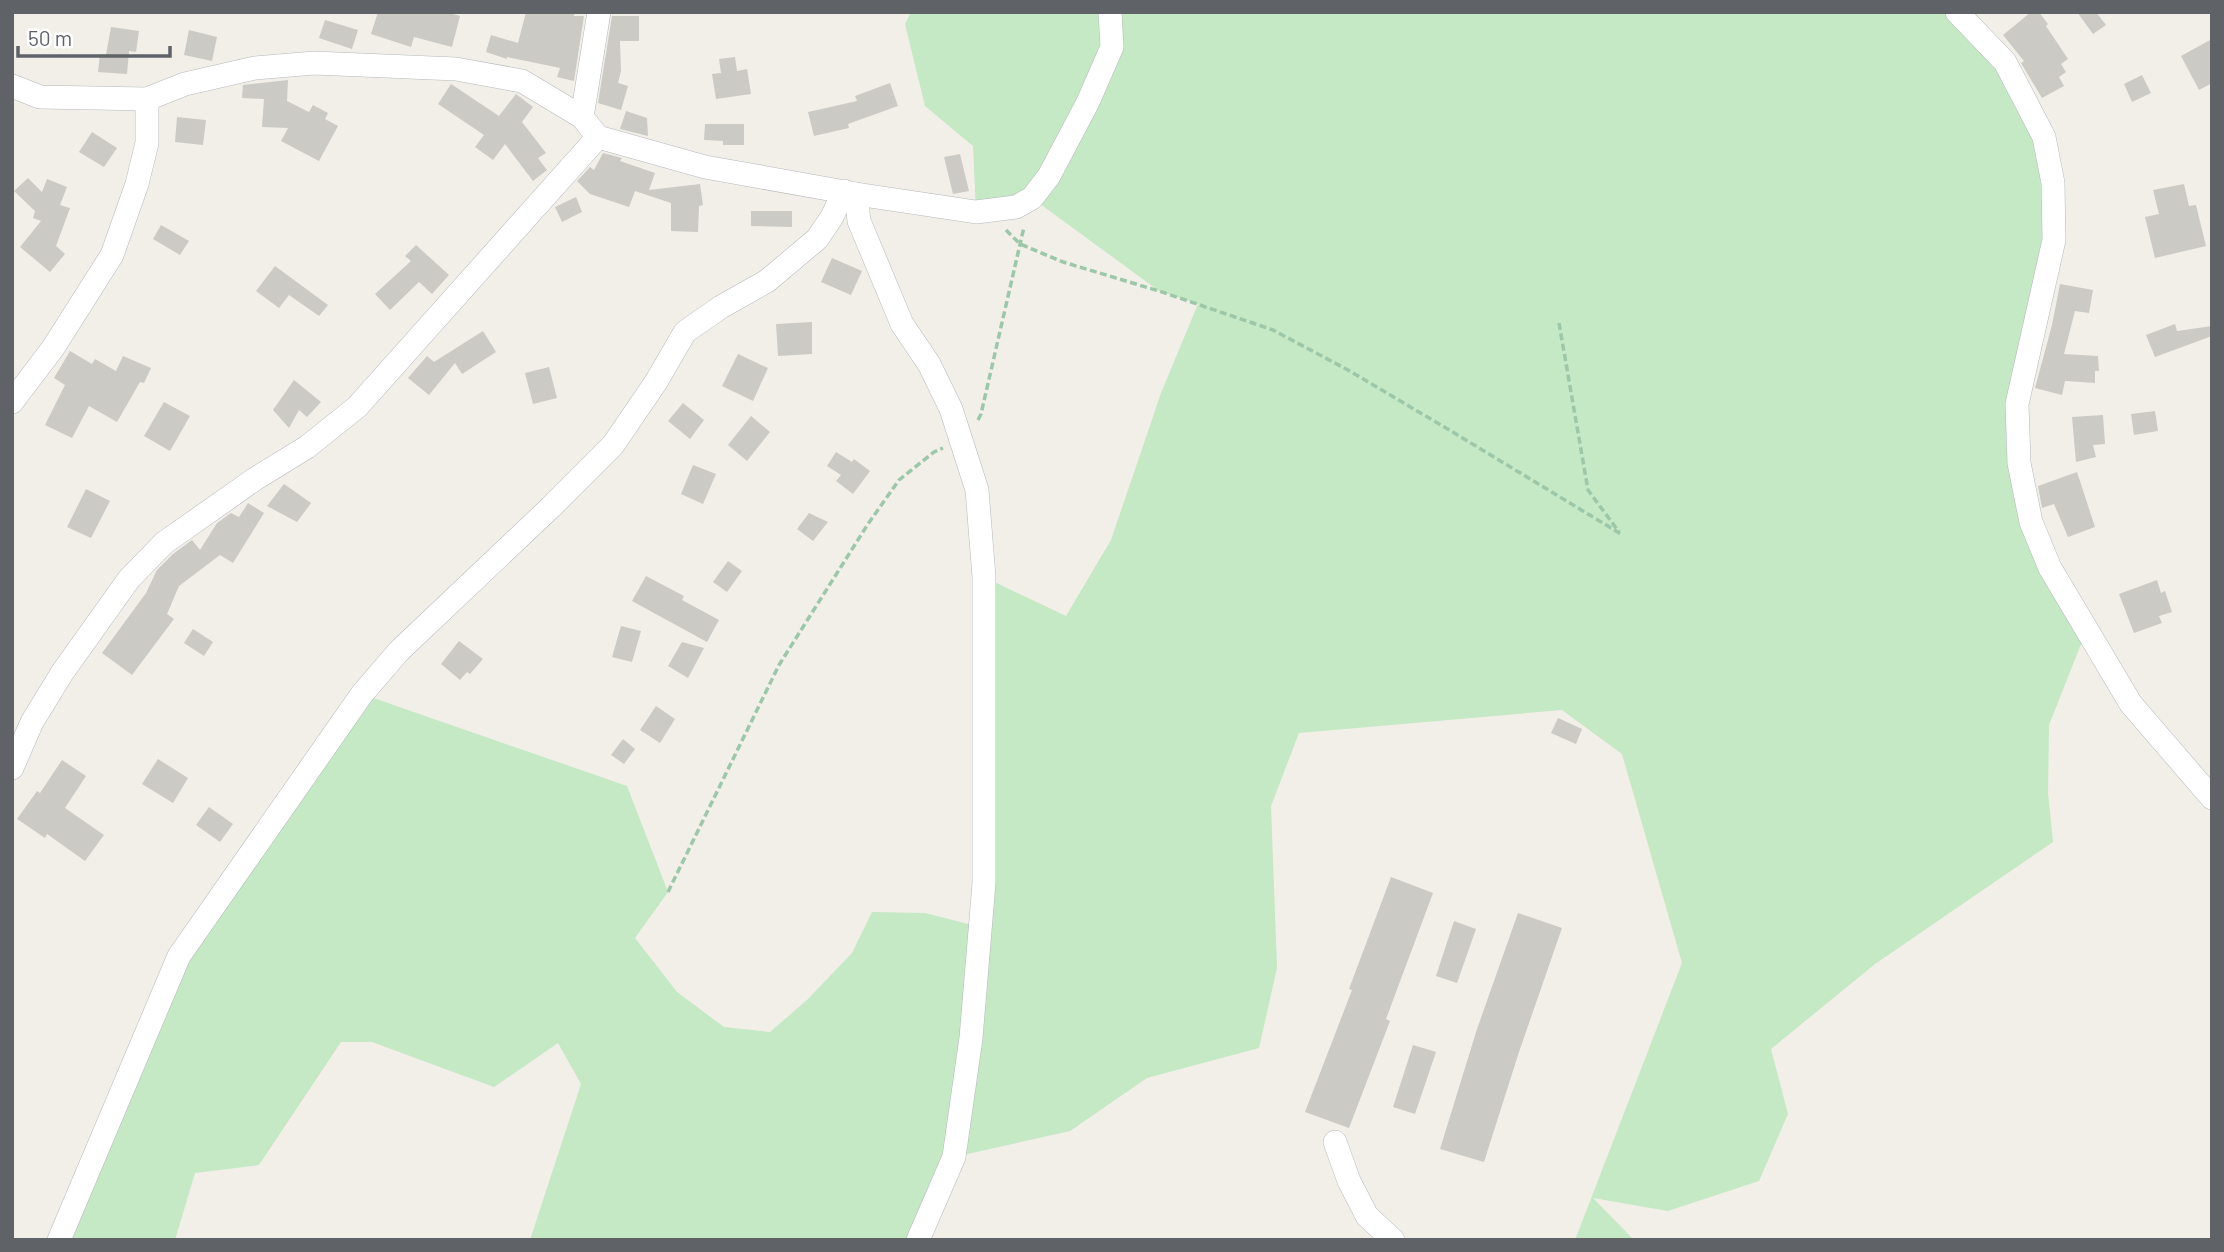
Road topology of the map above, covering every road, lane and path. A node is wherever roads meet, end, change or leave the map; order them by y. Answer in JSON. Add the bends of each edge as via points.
{"nodes":[{"id":1,"x":599,"y":12,"type":"edge"},
{"id":2,"x":1110,"y":12,"type":"edge"},
{"id":3,"x":1957,"y":12,"type":"edge"},
{"id":4,"x":12,"y":86,"type":"edge"},
{"id":5,"x":147,"y":99,"type":"junction"},
{"id":6,"x":582,"y":117,"type":"junction"},
{"id":7,"x":598,"y":137,"type":"junction"},
{"id":8,"x":850,"y":193,"type":"junction"},
{"id":9,"x":1032,"y":198,"type":"junction"},
{"id":10,"x":987,"y":211,"type":"junction"},
{"id":11,"x":1020,"y":244,"type":"junction"},
{"id":12,"x":1559,"y":323,"type":"dead end"},
{"id":13,"x":12,"y":402,"type":"edge"},
{"id":14,"x":961,"y":439,"type":"junction"},
{"id":15,"x":12,"y":768,"type":"edge"},
{"id":16,"x":2212,"y":798,"type":"edge"},
{"id":17,"x":668,"y":892,"type":"dead end"},
{"id":18,"x":1335,"y":1142,"type":"dead end"},
{"id":19,"x":59,"y":1240,"type":"edge"},
{"id":20,"x":918,"y":1240,"type":"edge"},
{"id":21,"x":1393,"y":1240,"type":"edge"}],
"edges":[{"from":1,"to":6,"type":"street"},
{"from":2,"to":9,"type":"street","via":[[1112,47],[1049,176]]},
{"from":3,"to":16,"type":"street","via":[[2005,62],[2043,137],[2053,183],[2054,240],[2017,404],[2019,463],[2031,522],[2050,568],[2132,704]]},
{"from":4,"to":5,"type":"street","via":[[40,97]]},
{"from":5,"to":6,"type":"street","via":[[185,84],[255,68],[314,63],[443,68],[523,81]]},
{"from":5,"to":13,"type":"street","via":[[147,143],[112,255],[53,348]]},
{"from":6,"to":7,"type":"street"},
{"from":7,"to":8,"type":"street","via":[[705,167]]},
{"from":7,"to":15,"type":"street","via":[[357,407],[307,447],[164,543],[129,579],[62,673]]},
{"from":8,"to":10,"type":"street"},
{"from":8,"to":14,"type":"street","via":[[902,324],[929,364]]},
{"from":8,"to":19,"type":"street","via":[[817,239],[767,281],[685,332],[613,445],[399,651],[362,694],[179,956]]},
{"from":9,"to":10,"type":"street","via":[[1016,207]]},
{"from":9,"to":11,"type":"path"},
{"from":10,"to":11,"type":"path"},
{"from":11,"to":12,"type":"path","via":[[1273,330],[1417,410],[1620,534],[1588,489]]},
{"from":11,"to":14,"type":"path","via":[[981,414]]},
{"from":14,"to":17,"type":"path","via":[[934,452],[899,480],[868,524],[779,665]]},
{"from":14,"to":20,"type":"street","via":[[977,490],[984,577],[984,883],[971,1038],[954,1157]]},
{"from":18,"to":21,"type":"street","via":[[1367,1216]]}]}
